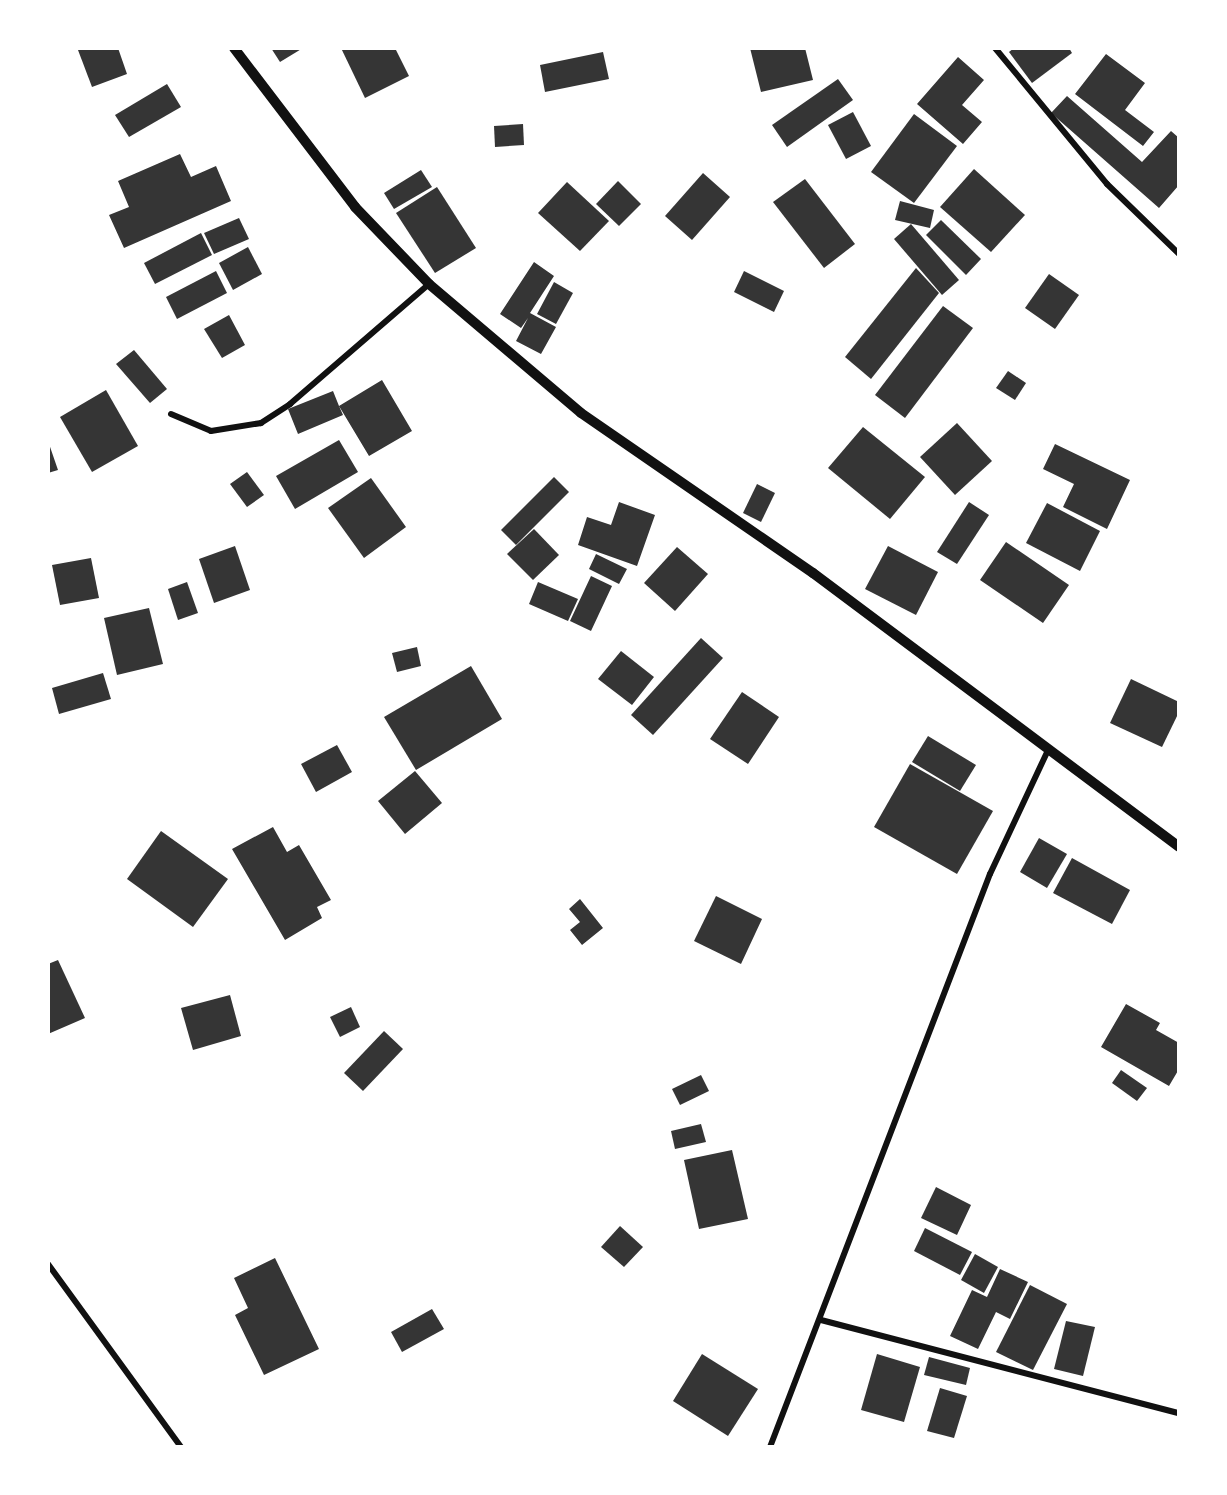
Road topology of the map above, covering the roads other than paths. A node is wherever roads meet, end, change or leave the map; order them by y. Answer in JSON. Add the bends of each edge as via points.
{"nodes":[{"id":1,"x":234,"y":48,"type":"edge"},
{"id":2,"x":994,"y":48,"type":"edge"},
{"id":3,"x":1179,"y":255,"type":"edge"},
{"id":4,"x":429,"y":284,"type":"junction"},
{"id":5,"x":171,"y":414,"type":"dead end"},
{"id":6,"x":1048,"y":750,"type":"junction"},
{"id":7,"x":1179,"y":847,"type":"edge"},
{"id":8,"x":48,"y":1264,"type":"edge"},
{"id":9,"x":821,"y":1320,"type":"junction"},
{"id":10,"x":1179,"y":1413,"type":"edge"},
{"id":11,"x":181,"y":1447,"type":"edge"},
{"id":12,"x":770,"y":1447,"type":"edge"}],
"edges":[{"from":1,"to":4,"type":"street","via":[[355,207]]},
{"from":2,"to":3,"type":"street","via":[[1107,184]]},
{"from":4,"to":5,"type":"street","via":[[290,404],[261,423],[211,431]]},
{"from":4,"to":6,"type":"street","via":[[581,412],[813,573]]},
{"from":6,"to":7,"type":"street"},
{"from":6,"to":9,"type":"street","via":[[990,874]]},
{"from":8,"to":11,"type":"street"},
{"from":9,"to":10,"type":"street"},
{"from":9,"to":12,"type":"street"}]}
